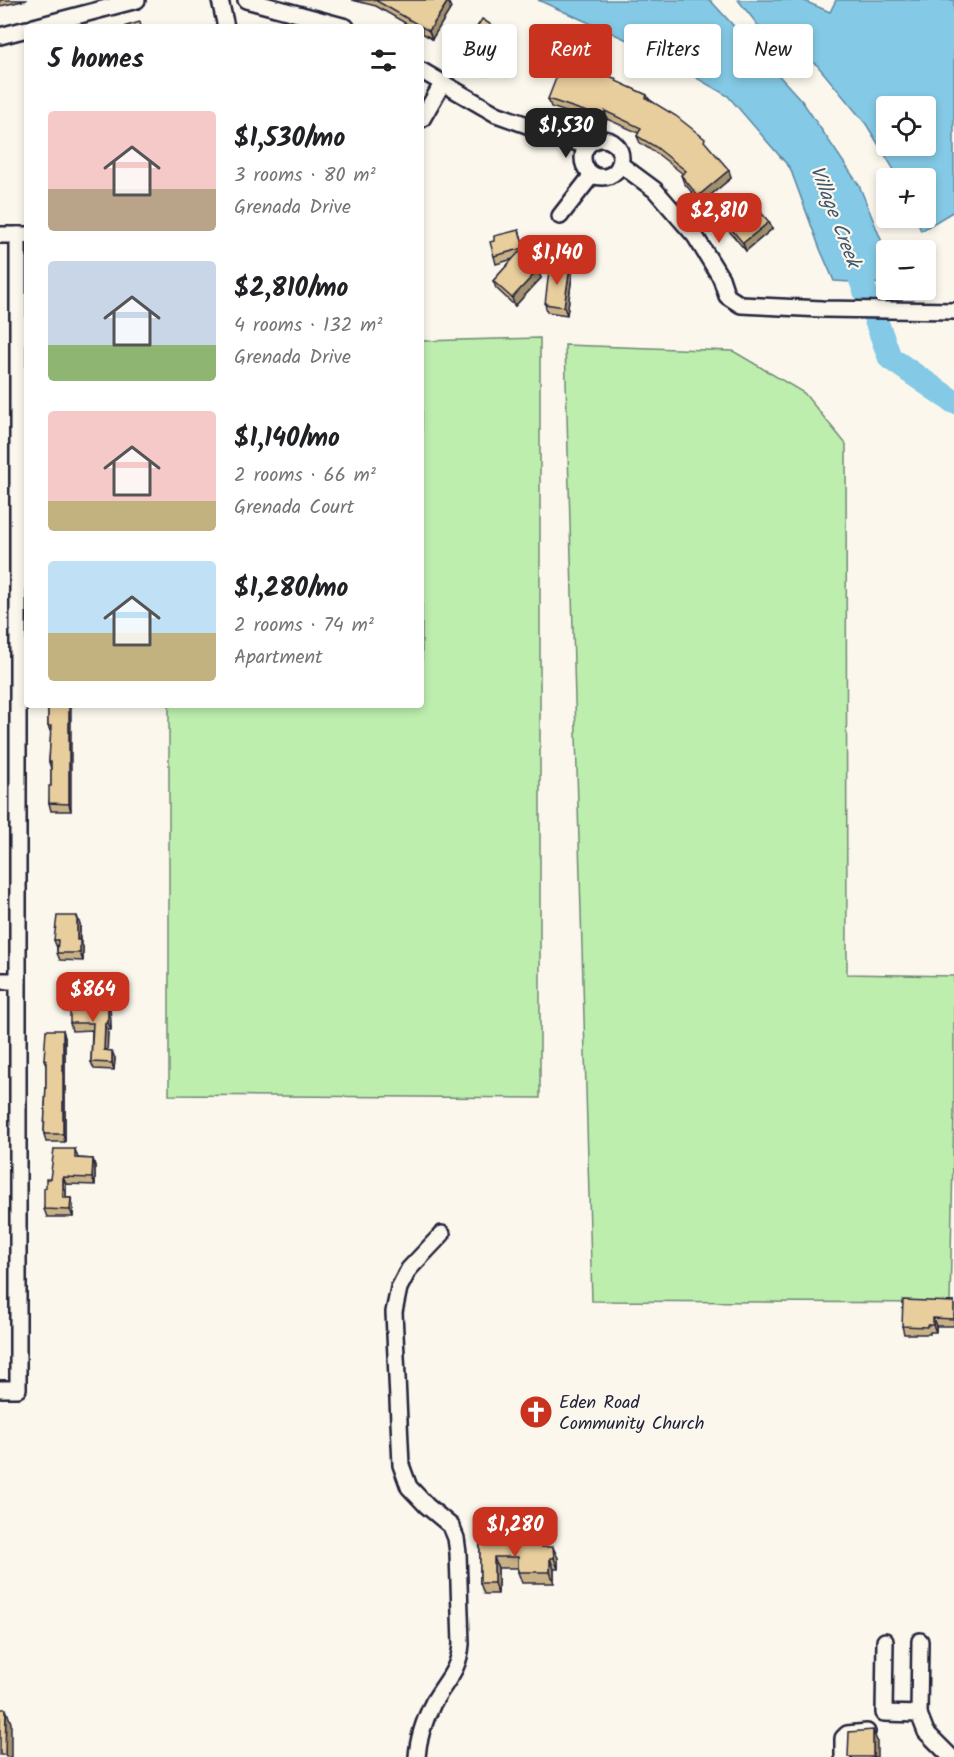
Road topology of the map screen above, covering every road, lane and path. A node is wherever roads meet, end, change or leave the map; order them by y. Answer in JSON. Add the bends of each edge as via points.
{"nodes":[{"id":1,"x":137,"y":0,"type":"edge"},
{"id":2,"x":220,"y":0,"type":"edge"},
{"id":3,"x":246,"y":0,"type":"edge"},
{"id":4,"x":298,"y":15,"type":"junction"},
{"id":5,"x":45,"y":24,"type":"edge"},
{"id":6,"x":225,"y":24,"type":"edge"},
{"id":7,"x":289,"y":24,"type":"edge"},
{"id":8,"x":334,"y":24,"type":"edge"},
{"id":9,"x":24,"y":30,"type":"edge"},
{"id":10,"x":0,"y":36,"type":"edge"},
{"id":11,"x":424,"y":71,"type":"edge"},
{"id":12,"x":442,"y":84,"type":"junction"},
{"id":13,"x":424,"y":116,"type":"edge"},
{"id":14,"x":586,"y":146,"type":"junction"},
{"id":15,"x":620,"y":164,"type":"junction"},
{"id":16,"x":592,"y":175,"type":"junction"},
{"id":17,"x":561,"y":216,"type":"dead end"},
{"id":18,"x":0,"y":235,"type":"edge"},
{"id":19,"x":22,"y":235,"type":"edge"},
{"id":20,"x":22,"y":286,"type":"edge"},
{"id":21,"x":949,"y":311,"type":"edge"},
{"id":22,"x":0,"y":981,"type":"edge"},
{"id":23,"x":18,"y":981,"type":"junction"},
{"id":24,"x":442,"y":1234,"type":"dead end"},
{"id":25,"x":0,"y":1389,"type":"edge"},
{"id":26,"x":885,"y":1641,"type":"dead end"},
{"id":27,"x":920,"y":1641,"type":"dead end"},
{"id":28,"x":919,"y":1714,"type":"junction"},
{"id":29,"x":867,"y":1732,"type":"edge"},
{"id":30,"x":417,"y":1757,"type":"edge"},
{"id":31,"x":843,"y":1757,"type":"edge"},
{"id":32,"x":951,"y":1757,"type":"edge"}],
"edges":[{"from":1,"to":5,"type":"street"},
{"from":2,"to":6,"type":"street"},
{"from":3,"to":4,"type":"street"},
{"from":4,"to":7,"type":"street"},
{"from":4,"to":8,"type":"street"},
{"from":9,"to":10,"type":"street"},
{"from":11,"to":12,"type":"street"},
{"from":12,"to":13,"type":"street"},
{"from":12,"to":14,"type":"street","via":[[496,114]]},
{"from":14,"to":15,"type":"street","via":[[598,139],[612,141],[620,151]]},
{"from":14,"to":16,"type":"street","via":[[583,162]]},
{"from":15,"to":16,"type":"street","via":[[609,176]]},
{"from":15,"to":21,"type":"street","via":[[655,190],[695,236],[721,278],[727,296],[741,305]]},
{"from":16,"to":17,"type":"street"},
{"from":18,"to":19,"type":"street"},
{"from":19,"to":20,"type":"street"},
{"from":20,"to":23,"type":"street"},
{"from":22,"to":23,"type":"street"},
{"from":23,"to":25,"type":"street","via":[[18,1389]]},
{"from":24,"to":30,"type":"street","via":[[409,1269],[399,1288],[394,1312],[401,1465],[409,1487],[451,1526],[458,1553],[460,1658],[433,1703],[420,1735]]},
{"from":26,"to":28,"type":"street","via":[[884,1713]]},
{"from":27,"to":28,"type":"street"},
{"from":28,"to":32,"type":"street","via":[[926,1732]]},
{"from":29,"to":31,"type":"street","via":[[843,1738]]}]}
